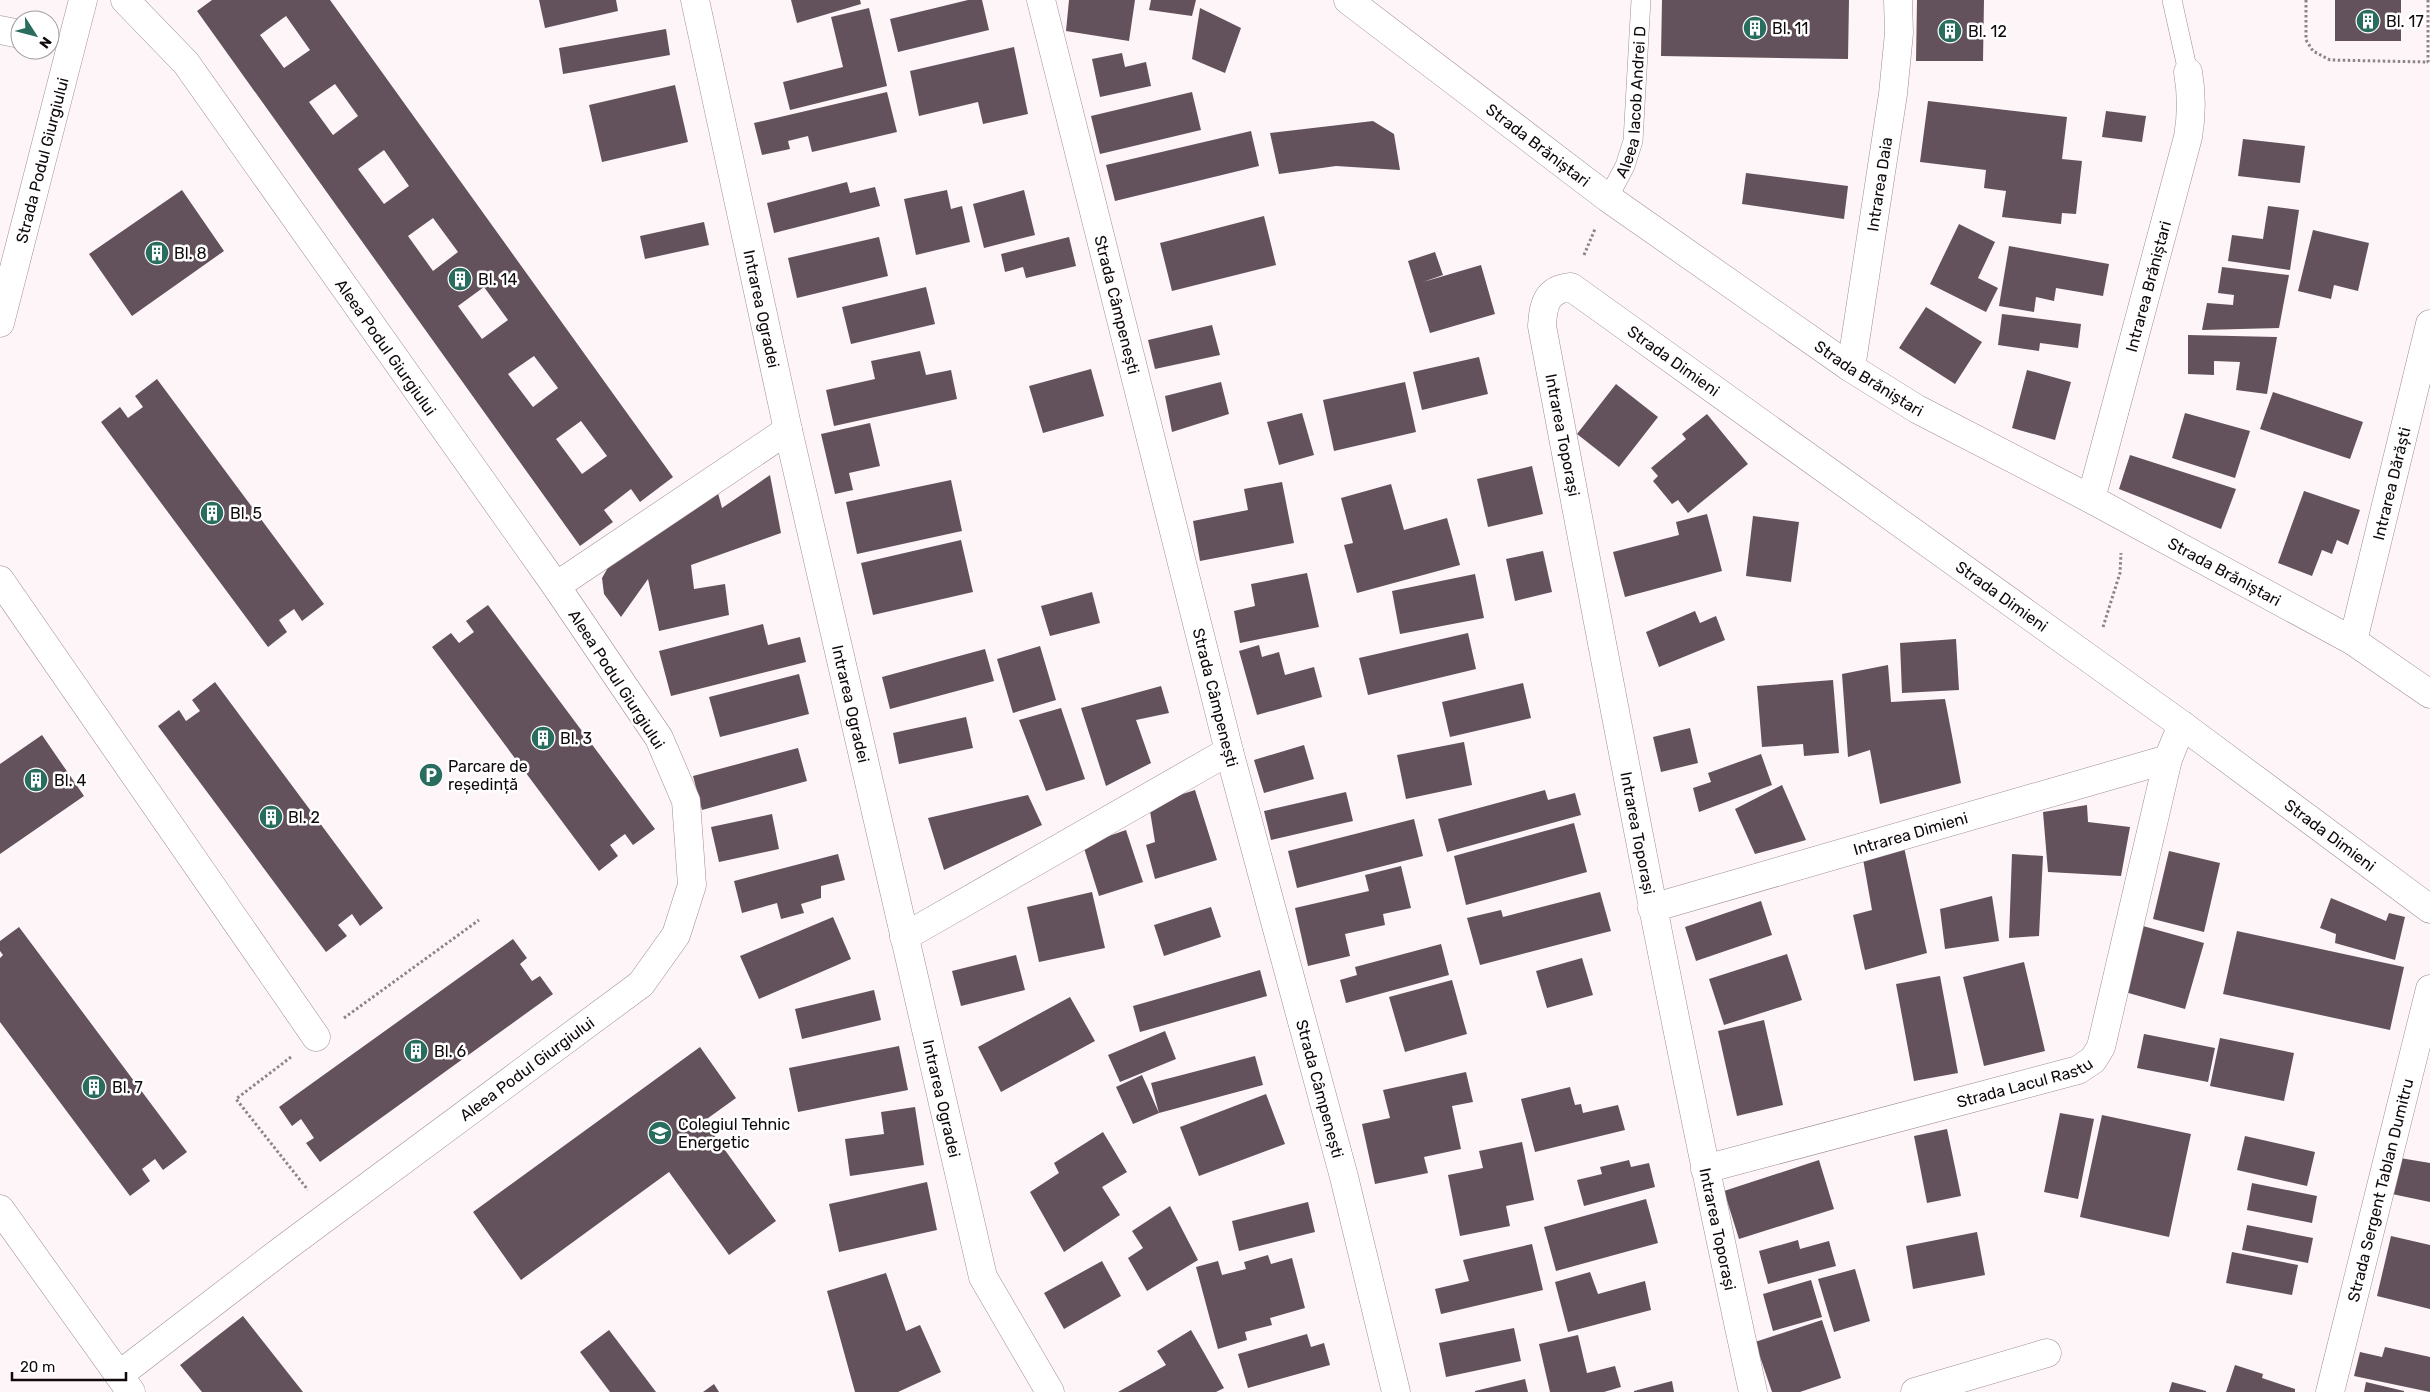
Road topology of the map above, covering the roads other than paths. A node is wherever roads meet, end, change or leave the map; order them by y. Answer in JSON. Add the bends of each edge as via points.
{"nodes":[{"id":1,"x":83,"y":0,"type":"edge"},
{"id":2,"x":125,"y":0,"type":"edge"},
{"id":3,"x":695,"y":0,"type":"edge"},
{"id":4,"x":1040,"y":0,"type":"edge"},
{"id":5,"x":1348,"y":0,"type":"edge"},
{"id":6,"x":1641,"y":0,"type":"edge"},
{"id":7,"x":1898,"y":0,"type":"edge"},
{"id":8,"x":2172,"y":0,"type":"edge"},
{"id":9,"x":60,"y":44,"type":"edge"},
{"id":10,"x":57,"y":60,"type":"edge"},
{"id":11,"x":2188,"y":72,"type":"joint"},
{"id":12,"x":1608,"y":198,"type":"junction"},
{"id":13,"x":1571,"y":287,"type":"joint"},
{"id":14,"x":0,"y":323,"type":"edge"},
{"id":15,"x":2430,"y":324,"type":"edge"},
{"id":16,"x":1851,"y":368,"type":"junction"},
{"id":17,"x":788,"y":430,"type":"junction"},
{"id":18,"x":2092,"y":499,"type":"junction"},
{"id":19,"x":0,"y":580,"type":"edge"},
{"id":20,"x":556,"y":586,"type":"junction"},
{"id":21,"x":2353,"y":641,"type":"junction"},
{"id":22,"x":2430,"y":694,"type":"edge"},
{"id":23,"x":2182,"y":725,"type":"junction"},
{"id":24,"x":1229,"y":751,"type":"junction"},
{"id":25,"x":2168,"y":759,"type":"junction"},
{"id":26,"x":1652,"y":908,"type":"junction"},
{"id":27,"x":2430,"y":909,"type":"edge"},
{"id":28,"x":904,"y":937,"type":"junction"},
{"id":29,"x":2430,"y":989,"type":"edge"},
{"id":30,"x":316,"y":1037,"type":"dead end"},
{"id":31,"x":1705,"y":1168,"type":"junction"},
{"id":32,"x":0,"y":1210,"type":"edge"},
{"id":33,"x":2047,"y":1354,"type":"dead end"},
{"id":34,"x":125,"y":1383,"type":"edge"},
{"id":35,"x":1050,"y":1392,"type":"edge"},
{"id":36,"x":1396,"y":1392,"type":"edge"},
{"id":37,"x":1753,"y":1392,"type":"edge"},
{"id":38,"x":1915,"y":1392,"type":"edge"},
{"id":39,"x":2330,"y":1392,"type":"edge"}],
"edges":[{"from":1,"to":9,"type":"street","name":"Strada Podul Giurgiului"},
{"from":2,"to":20,"type":"street","name":"Aleea Podul Giurgiului","via":[[186,63]]},
{"from":3,"to":17,"type":"street","name":"Intrarea Ogradei"},
{"from":4,"to":24,"type":"street","name":"Strada Câmpenești"},
{"from":5,"to":12,"type":"street","name":"Strada Brăniștari"},
{"from":6,"to":12,"type":"lane","name":"Aleea Iacob Andrei D","via":[[1633,141],[1625,166]]},
{"from":7,"to":16,"type":"street","name":"Intrarea Daia","via":[[1899,33],[1893,94]]},
{"from":8,"to":11,"type":"lane"},
{"from":10,"to":14,"type":"street","name":"Strada Podul Giurgiului"},
{"from":11,"to":18,"type":"street","name":"Intrarea Brăniștari","via":[[2192,95],[2188,138]]},
{"from":12,"to":16,"type":"street","name":"Strada Brăniștari"},
{"from":13,"to":23,"type":"street","name":"Strada Dimieni"},
{"from":13,"to":26,"type":"street","name":"Intrarea Toporași","via":[[1560,288],[1548,298],[1542,326]]},
{"from":15,"to":21,"type":"street","name":"Intrarea Dărăști"},
{"from":16,"to":18,"type":"street","name":"Strada Brăniștari","via":[[1917,408]]},
{"from":17,"to":20,"type":"street"},
{"from":17,"to":28,"type":"street","name":"Intrarea Ogradei"},
{"from":18,"to":21,"type":"street","name":"Strada Brăniștari"},
{"from":19,"to":30,"type":"street"},
{"from":20,"to":34,"type":"street","name":"Aleea Podul Giurgiului","via":[[659,738],[686,801],[692,885],[676,935],[641,984],[274,1256]]},
{"from":21,"to":22,"type":"street","name":"Strada Brăniștari"},
{"from":23,"to":25,"type":"street","name":"Strada Lacul Rastu"},
{"from":23,"to":27,"type":"street","name":"Strada Dimieni"},
{"from":24,"to":28,"type":"street"},
{"from":24,"to":36,"type":"street","name":"Strada Câmpenești","via":[[1344,1177]]},
{"from":25,"to":26,"type":"street","name":"Intrarea Dimieni"},
{"from":25,"to":31,"type":"street","name":"Strada Lacul Rastu","via":[[2101,1047],[2093,1060],[2078,1070]]},
{"from":26,"to":31,"type":"street","name":"Intrarea Toporași"},
{"from":28,"to":35,"type":"street","name":"Intrarea Ogradei","via":[[984,1277]]},
{"from":29,"to":39,"type":"street","name":"Strada Sergent Tablan Dumitru"},
{"from":31,"to":37,"type":"street","name":"Intrarea Toporași"},
{"from":32,"to":34,"type":"street","name":"Aleea Podul Giurgiului"},
{"from":33,"to":38,"type":"street"}]}
